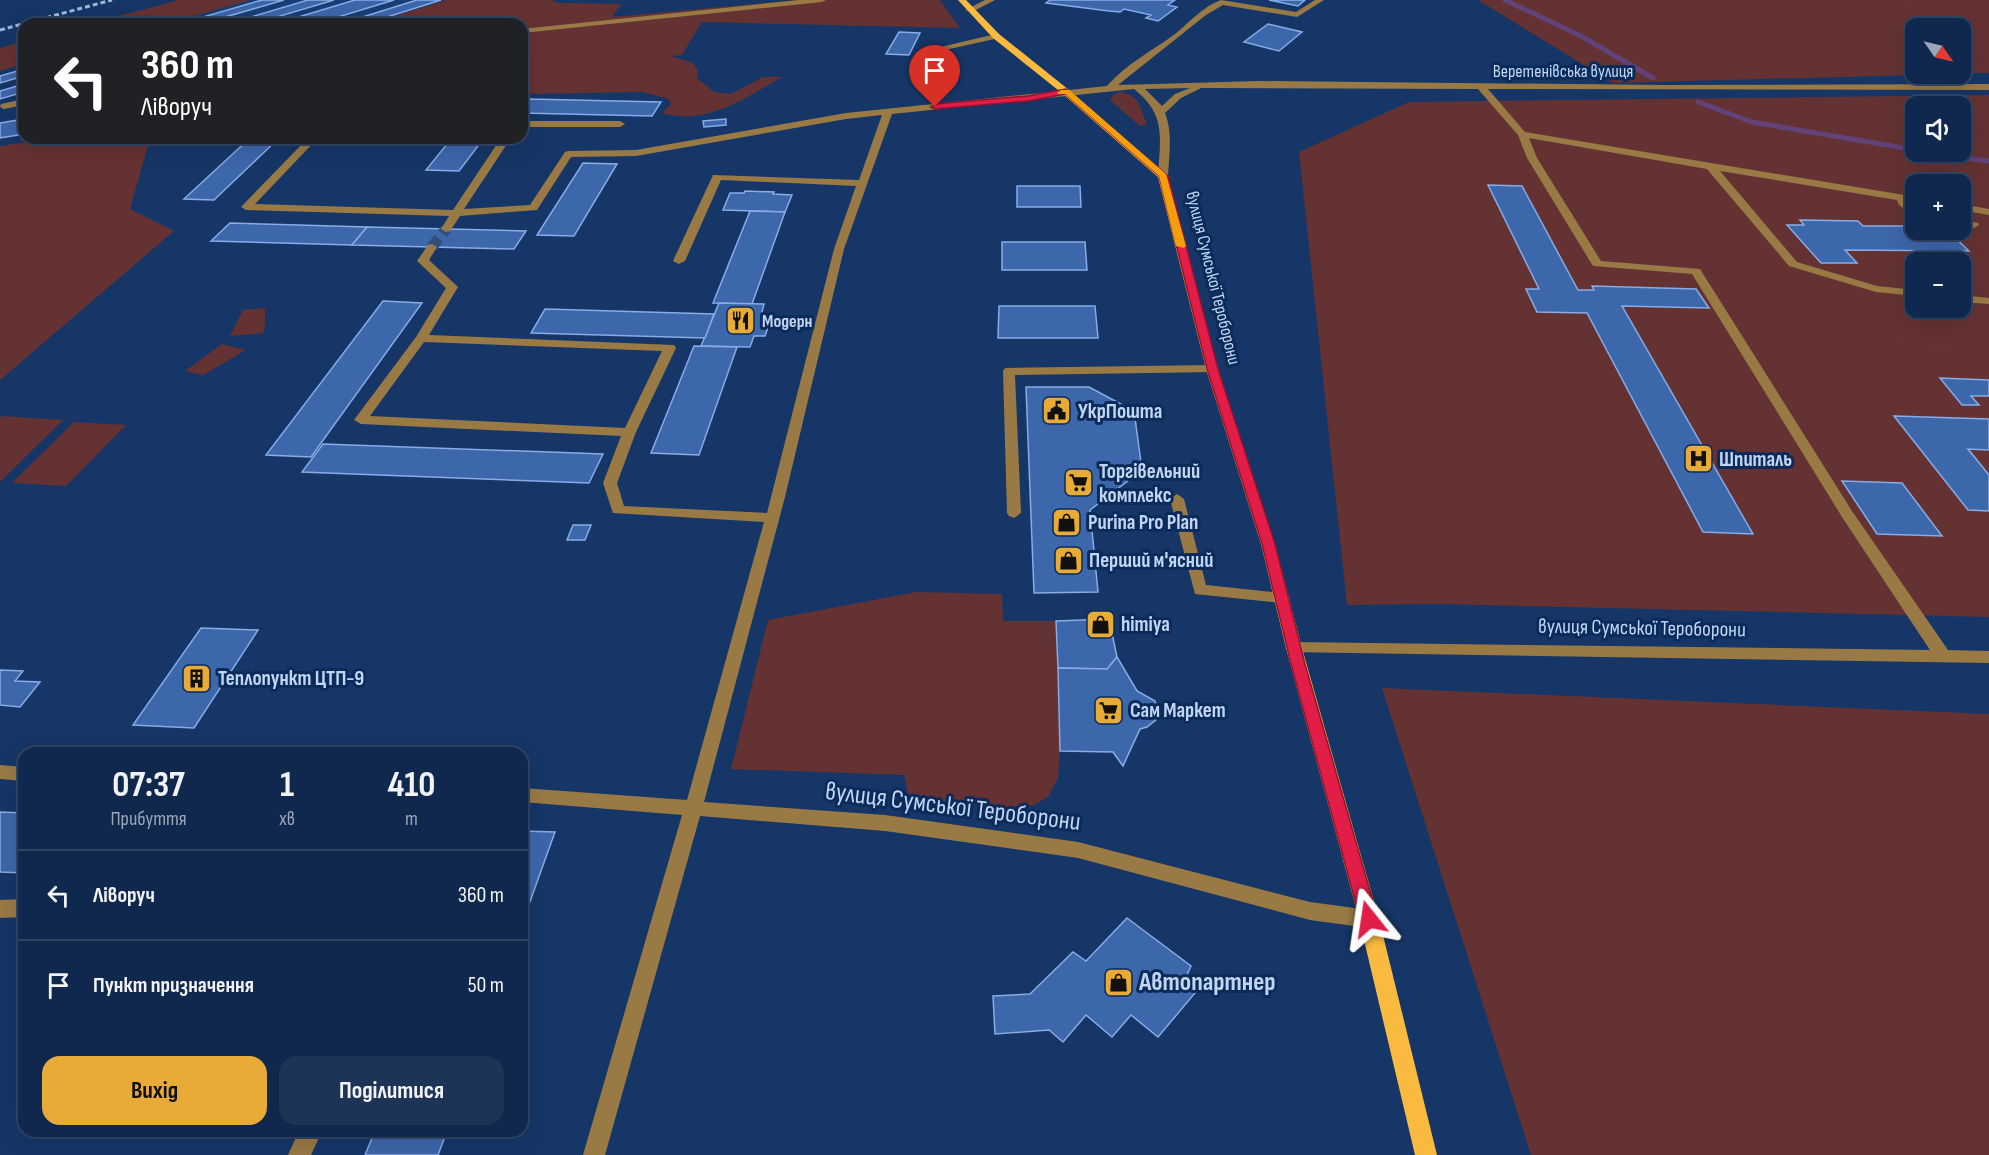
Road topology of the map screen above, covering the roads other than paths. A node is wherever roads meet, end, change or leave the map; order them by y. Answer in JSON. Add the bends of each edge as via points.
{"nodes":[{"id":1,"x":822,"y":0,"type":"edge"},
{"id":2,"x":962,"y":0,"type":"edge"},
{"id":3,"x":991,"y":0,"type":"edge"},
{"id":4,"x":1320,"y":0,"type":"edge"},
{"id":5,"x":969,"y":10,"type":"junction"},
{"id":6,"x":528,"y":30,"type":"edge"},
{"id":7,"x":996,"y":36,"type":"junction"},
{"id":8,"x":936,"y":49,"type":"dead end"},
{"id":9,"x":1202,"y":85,"type":"junction"},
{"id":10,"x":1136,"y":86,"type":"junction"},
{"id":11,"x":1111,"y":87,"type":"junction"},
{"id":12,"x":1481,"y":87,"type":"junction"},
{"id":13,"x":1989,"y":87,"type":"edge"},
{"id":14,"x":1066,"y":92,"type":"junction"},
{"id":15,"x":18,"y":103,"type":"edge"},
{"id":16,"x":4,"y":106,"type":"dead end"},
{"id":17,"x":888,"y":111,"type":"junction"},
{"id":18,"x":1162,"y":111,"type":"junction"},
{"id":19,"x":528,"y":124,"type":"edge"},
{"id":20,"x":620,"y":124,"type":"dead end"},
{"id":21,"x":1522,"y":134,"type":"junction"},
{"id":22,"x":307,"y":144,"type":"edge"},
{"id":23,"x":502,"y":144,"type":"edge"},
{"id":24,"x":1710,"y":166,"type":"junction"},
{"id":25,"x":1163,"y":176,"type":"junction"},
{"id":26,"x":863,"y":183,"type":"junction"},
{"id":27,"x":1900,"y":197,"type":"junction"},
{"id":28,"x":1905,"y":198,"type":"edge"},
{"id":29,"x":1905,"y":205,"type":"edge"},
{"id":30,"x":1971,"y":209,"type":"edge"},
{"id":31,"x":1989,"y":212,"type":"edge"},
{"id":32,"x":457,"y":213,"type":"junction"},
{"id":33,"x":1971,"y":225,"type":"edge"},
{"id":34,"x":1974,"y":225,"type":"dead end"},
{"id":35,"x":446,"y":229,"type":"tunnel mouth"},
{"id":36,"x":432,"y":247,"type":"tunnel mouth"},
{"id":37,"x":679,"y":261,"type":"dead end"},
{"id":38,"x":1905,"y":292,"type":"edge"},
{"id":39,"x":1971,"y":299,"type":"edge"},
{"id":40,"x":1989,"y":301,"type":"edge"},
{"id":41,"x":421,"y":338,"type":"junction"},
{"id":42,"x":1212,"y":369,"type":"junction"},
{"id":43,"x":629,"y":432,"type":"junction"},
{"id":44,"x":1177,"y":499,"type":"dead end"},
{"id":45,"x":1014,"y":513,"type":"dead end"},
{"id":46,"x":772,"y":518,"type":"junction"},
{"id":47,"x":1282,"y":598,"type":"junction"},
{"id":48,"x":1294,"y":648,"type":"junction"},
{"id":49,"x":1943,"y":656,"type":"junction"},
{"id":50,"x":1989,"y":657,"type":"edge"},
{"id":51,"x":0,"y":772,"type":"edge"},
{"id":52,"x":18,"y":774,"type":"edge"},
{"id":53,"x":528,"y":795,"type":"edge"},
{"id":54,"x":694,"y":807,"type":"junction"},
{"id":55,"x":18,"y":908,"type":"edge"},
{"id":56,"x":0,"y":909,"type":"edge"},
{"id":57,"x":1369,"y":919,"type":"junction"},
{"id":58,"x":308,"y":1137,"type":"edge"},
{"id":59,"x":299,"y":1155,"type":"edge"},
{"id":60,"x":594,"y":1155,"type":"edge"},
{"id":61,"x":1426,"y":1155,"type":"edge"}],
"edges":[{"from":1,"to":6,"type":"street"},
{"from":2,"to":5,"type":"main road","name":"вулиця Сумської Тероборони"},
{"from":3,"to":5,"type":"street"},
{"from":4,"to":11,"type":"street","via":[[1297,15],[1222,2],[1213,5]]},
{"from":5,"to":7,"type":"main road","name":"вулиця Сумської Тероборони"},
{"from":7,"to":8,"type":"street"},
{"from":7,"to":14,"type":"main road","name":"вулиця Сумської Тероборони"},
{"from":9,"to":10,"type":"street","name":"Веретенівська вулиця"},
{"from":9,"to":12,"type":"street","name":"Веретенівська вулиця"},
{"from":9,"to":18,"type":"street","via":[[1178,96]]},
{"from":10,"to":11,"type":"street","name":"Веретенівська вулиця"},
{"from":10,"to":18,"type":"street","via":[[1151,96]]},
{"from":11,"to":14,"type":"street","name":"Веретенівська вулиця"},
{"from":12,"to":13,"type":"street","name":"Веретенівська вулиця"},
{"from":12,"to":21,"type":"street"},
{"from":14,"to":17,"type":"street","name":"Веретенівська вулиця"},
{"from":14,"to":25,"type":"main road","name":"вулиця Сумської Тероборони"},
{"from":15,"to":16,"type":"street"},
{"from":17,"to":26,"type":"street"},
{"from":17,"to":32,"type":"street","name":"Веретенівська вулиця","via":[[636,153],[568,154],[533,208]]},
{"from":18,"to":25,"type":"street"},
{"from":19,"to":20,"type":"street"},
{"from":21,"to":24,"type":"street"},
{"from":21,"to":49,"type":"street","via":[[1532,158],[1598,264],[1696,271]]},
{"from":22,"to":32,"type":"street","via":[[246,207]]},
{"from":23,"to":32,"type":"street"},
{"from":24,"to":27,"type":"street"},
{"from":24,"to":38,"type":"street","via":[[1793,264],[1876,289]]},
{"from":25,"to":42,"type":"main road","name":"вулиця Сумської Тероборони"},
{"from":26,"to":37,"type":"street","via":[[717,177]]},
{"from":26,"to":46,"type":"street","via":[[839,249]]},
{"from":27,"to":28,"type":"street"},
{"from":27,"to":29,"type":"street"},
{"from":30,"to":31,"type":"street"},
{"from":32,"to":35,"type":"street"},
{"from":33,"to":34,"type":"street"},
{"from":36,"to":41,"type":"street","via":[[423,261],[452,287]]},
{"from":39,"to":40,"type":"street"},
{"from":41,"to":43,"type":"street","via":[[670,348]]},
{"from":41,"to":43,"type":"street","via":[[361,420]]},
{"from":42,"to":45,"type":"street","via":[[1009,371]]},
{"from":42,"to":47,"type":"main road","name":"вулиця Сумської Тероборони"},
{"from":43,"to":46,"type":"street","via":[[610,483],[618,510]]},
{"from":44,"to":47,"type":"street","via":[[1200,590]]},
{"from":46,"to":54,"type":"street"},
{"from":47,"to":48,"type":"main road","name":"вулиця Сумської Тероборони"},
{"from":48,"to":49,"type":"street","name":"вулиця Сумської Тероборони"},
{"from":48,"to":57,"type":"main road","name":"вулиця Сумської Тероборони"},
{"from":49,"to":50,"type":"street","name":"вулиця Сумської Тероборони"},
{"from":51,"to":52,"type":"street"},
{"from":53,"to":54,"type":"street","name":"вулиця Сумської Тероборони"},
{"from":54,"to":57,"type":"street","name":"вулиця Сумської Тероборони","via":[[885,823],[1078,849],[1310,911]]},
{"from":54,"to":60,"type":"street"},
{"from":55,"to":56,"type":"street"},
{"from":57,"to":61,"type":"main road","name":"вулиця Сумської Тероборони"},
{"from":58,"to":59,"type":"street"}]}
